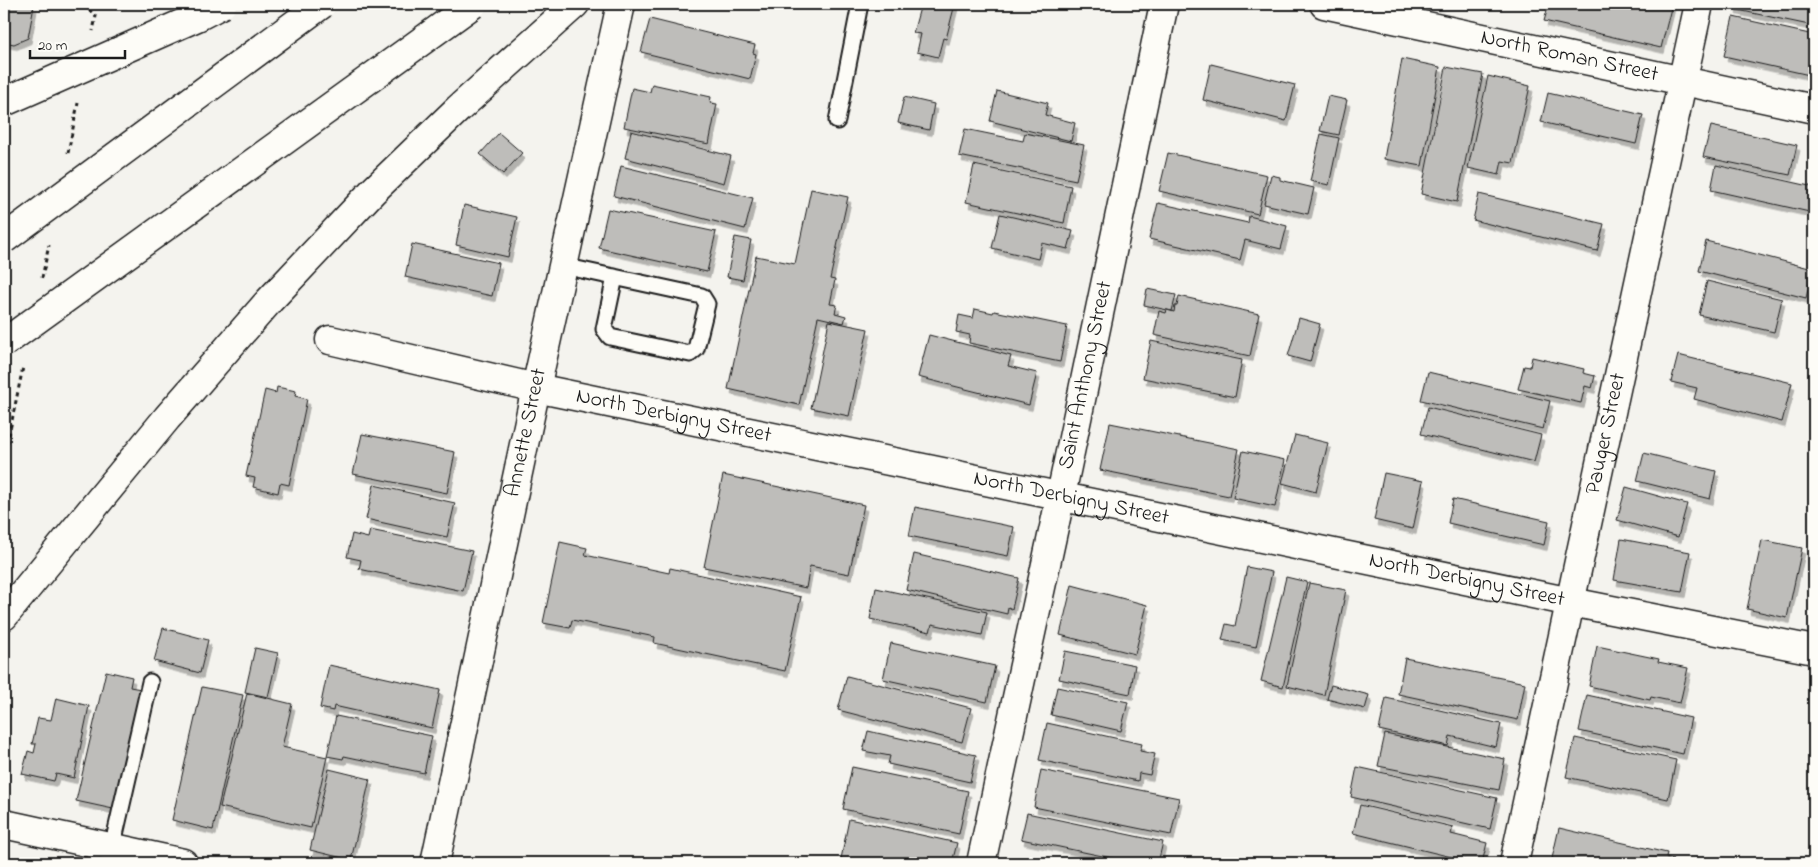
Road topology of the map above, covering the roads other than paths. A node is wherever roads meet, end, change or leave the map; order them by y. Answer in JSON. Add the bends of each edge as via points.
{"nodes":[{"id":1,"x":222,"y":4,"type":"edge"},
{"id":2,"x":322,"y":4,"type":"edge"},
{"id":3,"x":473,"y":4,"type":"edge"},
{"id":4,"x":575,"y":4,"type":"edge"},
{"id":5,"x":621,"y":4,"type":"edge"},
{"id":6,"x":860,"y":4,"type":"edge"},
{"id":7,"x":1164,"y":4,"type":"edge"},
{"id":8,"x":1324,"y":4,"type":"edge"},
{"id":9,"x":1699,"y":4,"type":"edge"},
{"id":10,"x":1682,"y":81,"type":"junction"},
{"id":11,"x":4,"y":102,"type":"edge"},
{"id":12,"x":1814,"y":109,"type":"edge"},
{"id":13,"x":837,"y":121,"type":"dead end"},
{"id":14,"x":4,"y":238,"type":"edge"},
{"id":15,"x":563,"y":266,"type":"junction"},
{"id":16,"x":615,"y":277,"type":"junction"},
{"id":17,"x":330,"y":340,"type":"dead end"},
{"id":18,"x":4,"y":343,"type":"edge"},
{"id":19,"x":536,"y":388,"type":"junction"},
{"id":20,"x":1061,"y":495,"type":"junction"},
{"id":21,"x":1571,"y":602,"type":"junction"},
{"id":22,"x":4,"y":616,"type":"edge"},
{"id":23,"x":1814,"y":650,"type":"edge"},
{"id":24,"x":150,"y":682,"type":"dead end"},
{"id":25,"x":4,"y":824,"type":"edge"},
{"id":26,"x":112,"y":848,"type":"junction"},
{"id":27,"x":183,"y":863,"type":"edge"},
{"id":28,"x":435,"y":863,"type":"edge"},
{"id":29,"x":981,"y":863,"type":"edge"},
{"id":30,"x":1514,"y":863,"type":"edge"}],
"edges":[{"from":1,"to":11,"type":"main road","bridge":true},
{"from":2,"to":14,"type":"main road","bridge":true},
{"from":3,"to":18,"type":"main road","bridge":true},
{"from":4,"to":22,"type":"main road","via":[[373,190],[269,301],[167,418]]},
{"from":5,"to":15,"type":"main road","name":"Annette Street"},
{"from":6,"to":13,"type":"lane"},
{"from":7,"to":20,"type":"main road","name":"Saint Anthony Street"},
{"from":8,"to":10,"type":"main road","name":"North Roman Street"},
{"from":9,"to":10,"type":"main road","name":"Pauger Street"},
{"from":10,"to":12,"type":"main road","name":"North Roman Street"},
{"from":10,"to":21,"type":"main road","name":"Pauger Street"},
{"from":15,"to":16,"type":"lane"},
{"from":15,"to":19,"type":"main road","name":"Annette Street"},
{"from":16,"to":16,"type":"lane","via":[[702,296],[707,304],[696,349],[690,354],[610,337],[604,329]]},
{"from":17,"to":19,"type":"main road","name":"North Derbigny Street"},
{"from":19,"to":20,"type":"main road","name":"North Derbigny Street"},
{"from":19,"to":28,"type":"main road","name":"Annette Street"},
{"from":20,"to":21,"type":"main road","name":"North Derbigny Street"},
{"from":20,"to":29,"type":"main road","name":"Saint Anthony Street"},
{"from":21,"to":23,"type":"main road","name":"North Derbigny Street"},
{"from":21,"to":30,"type":"main road","name":"Pauger Street"},
{"from":24,"to":26,"type":"lane"},
{"from":25,"to":26,"type":"main road"},
{"from":26,"to":27,"type":"main road"}]}
